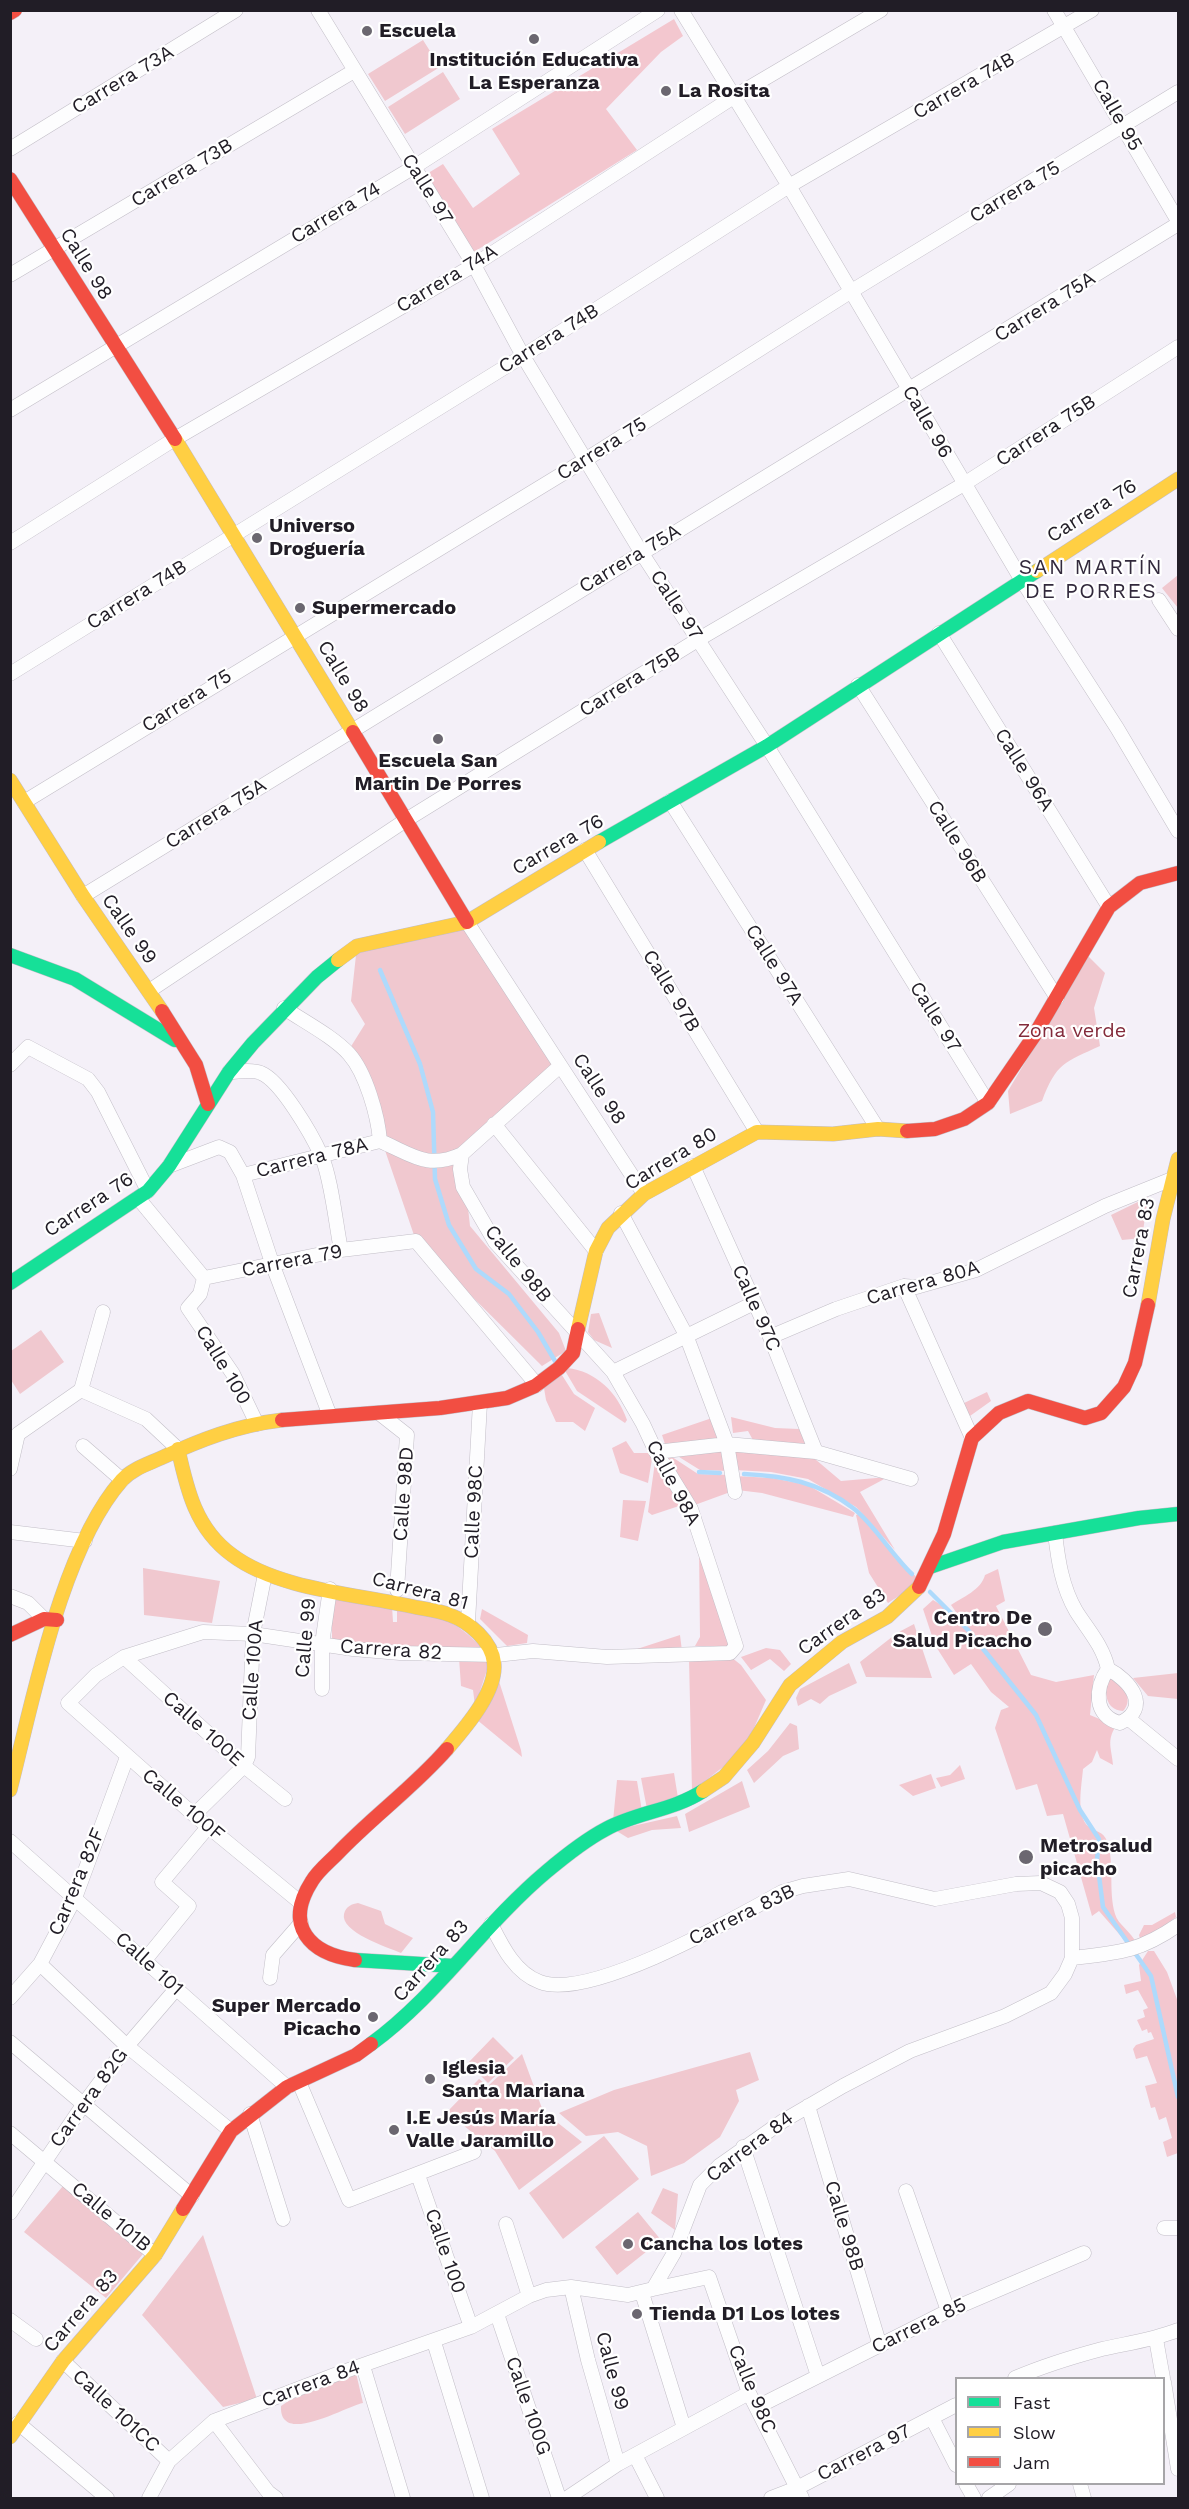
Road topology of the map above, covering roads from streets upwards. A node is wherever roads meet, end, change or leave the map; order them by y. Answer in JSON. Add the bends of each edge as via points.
{"nodes":[{"id":1,"x":15,"y":10,"type":"edge"},
{"id":2,"x":236,"y":10,"type":"edge"},
{"id":3,"x":318,"y":10,"type":"edge"},
{"id":4,"x":658,"y":10,"type":"edge"},
{"id":5,"x":681,"y":10,"type":"edge"},
{"id":6,"x":881,"y":10,"type":"edge"},
{"id":7,"x":1054,"y":10,"type":"edge"},
{"id":8,"x":1092,"y":10,"type":"edge"},
{"id":9,"x":10,"y":13,"type":"edge"},
{"id":10,"x":1065,"y":28,"type":"junction"},
{"id":11,"x":354,"y":71,"type":"junction"},
{"id":12,"x":1179,"y":92,"type":"edge"},
{"id":13,"x":735,"y":96,"type":"junction"},
{"id":14,"x":1124,"y":126,"type":"junction"},
{"id":15,"x":10,"y":148,"type":"edge"},
{"id":16,"x":414,"y":167,"type":"junction"},
{"id":17,"x":10,"y":179,"type":"edge"},
{"id":18,"x":789,"y":186,"type":"junction"},
{"id":19,"x":1179,"y":223,"type":"edge"},
{"id":20,"x":54,"y":249,"type":"junction"},
{"id":21,"x":474,"y":265,"type":"junction"},
{"id":22,"x":10,"y":275,"type":"edge"},
{"id":23,"x":850,"y":292,"type":"junction"},
{"id":24,"x":114,"y":346,"type":"junction"},
{"id":25,"x":1179,"y":347,"type":"edge"},
{"id":26,"x":524,"y":356,"type":"junction"},
{"id":27,"x":909,"y":390,"type":"junction"},
{"id":28,"x":10,"y":410,"type":"edge"},
{"id":29,"x":173,"y":440,"type":"junction"},
{"id":30,"x":585,"y":460,"type":"junction"},
{"id":31,"x":1179,"y":479,"type":"edge"},
{"id":32,"x":964,"y":484,"type":"junction"},
{"id":33,"x":234,"y":535,"type":"junction"},
{"id":34,"x":10,"y":543,"type":"edge"},
{"id":35,"x":641,"y":552,"type":"junction"},
{"id":36,"x":1021,"y":579,"type":"junction"},
{"id":37,"x":1159,"y":600,"type":"dead end"},
{"id":38,"x":1179,"y":629,"type":"edge"},
{"id":39,"x":939,"y":633,"type":"junction"},
{"id":40,"x":295,"y":635,"type":"junction"},
{"id":41,"x":699,"y":639,"type":"junction"},
{"id":42,"x":10,"y":674,"type":"edge"},
{"id":43,"x":858,"y":685,"type":"junction"},
{"id":44,"x":352,"y":731,"type":"junction"},
{"id":45,"x":767,"y":746,"type":"junction"},
{"id":46,"x":10,"y":780,"type":"edge"},
{"id":47,"x":670,"y":801,"type":"junction"},
{"id":48,"x":24,"y":802,"type":"junction"},
{"id":49,"x":406,"y":820,"type":"junction"},
{"id":50,"x":1178,"y":829,"type":"edge"},
{"id":51,"x":585,"y":850,"type":"junction"},
{"id":52,"x":1179,"y":873,"type":"edge"},
{"id":53,"x":83,"y":896,"type":"junction"},
{"id":54,"x":1109,"y":908,"type":"junction"},
{"id":55,"x":466,"y":922,"type":"junction"},
{"id":56,"x":10,"y":955,"type":"edge"},
{"id":57,"x":149,"y":991,"type":"junction"},
{"id":58,"x":1057,"y":998,"type":"junction"},
{"id":59,"x":284,"y":1008,"type":"junction"},
{"id":60,"x":179,"y":1042,"type":"junction"},
{"id":61,"x":10,"y":1065,"type":"edge"},
{"id":62,"x":560,"y":1065,"type":"junction"},
{"id":63,"x":229,"y":1072,"type":"junction"},
{"id":64,"x":988,"y":1103,"type":"junction"},
{"id":65,"x":208,"y":1104,"type":"junction"},
{"id":66,"x":495,"y":1124,"type":"junction"},
{"id":67,"x":878,"y":1129,"type":"junction"},
{"id":68,"x":757,"y":1132,"type":"junction"},
{"id":69,"x":380,"y":1141,"type":"junction"},
{"id":70,"x":462,"y":1154,"type":"junction"},
{"id":71,"x":322,"y":1156,"type":"junction"},
{"id":72,"x":1179,"y":1159,"type":"edge"},
{"id":73,"x":169,"y":1166,"type":"junction"},
{"id":74,"x":693,"y":1166,"type":"junction"},
{"id":75,"x":243,"y":1175,"type":"junction"},
{"id":76,"x":1172,"y":1179,"type":"junction"},
{"id":77,"x":644,"y":1194,"type":"junction"},
{"id":78,"x":143,"y":1195,"type":"junction"},
{"id":79,"x":621,"y":1213,"type":"junction"},
{"id":80,"x":341,"y":1250,"type":"junction"},
{"id":81,"x":596,"y":1251,"type":"junction"},
{"id":82,"x":273,"y":1266,"type":"junction"},
{"id":83,"x":204,"y":1278,"type":"junction"},
{"id":84,"x":10,"y":1283,"type":"edge"},
{"id":85,"x":904,"y":1286,"type":"junction"},
{"id":86,"x":754,"y":1303,"type":"junction"},
{"id":87,"x":103,"y":1312,"type":"dead end"},
{"id":88,"x":577,"y":1334,"type":"junction"},
{"id":89,"x":686,"y":1335,"type":"junction"},
{"id":90,"x":770,"y":1337,"type":"junction"},
{"id":91,"x":613,"y":1372,"type":"junction"},
{"id":92,"x":537,"y":1385,"type":"junction"},
{"id":93,"x":81,"y":1390,"type":"junction"},
{"id":94,"x":480,"y":1403,"type":"junction"},
{"id":95,"x":379,"y":1413,"type":"junction"},
{"id":96,"x":330,"y":1416,"type":"junction"},
{"id":97,"x":257,"y":1424,"type":"junction"},
{"id":98,"x":972,"y":1438,"type":"junction"},
{"id":99,"x":727,"y":1444,"type":"junction"},
{"id":100,"x":83,"y":1446,"type":"dead end"},
{"id":101,"x":178,"y":1449,"type":"junction"},
{"id":102,"x":656,"y":1452,"type":"junction"},
{"id":103,"x":816,"y":1452,"type":"junction"},
{"id":104,"x":10,"y":1469,"type":"edge"},
{"id":105,"x":911,"y":1479,"type":"dead end"},
{"id":106,"x":122,"y":1480,"type":"junction"},
{"id":107,"x":735,"y":1492,"type":"dead end"},
{"id":108,"x":1179,"y":1514,"type":"edge"},
{"id":109,"x":10,"y":1532,"type":"edge"},
{"id":110,"x":1055,"y":1533,"type":"junction"},
{"id":111,"x":85,"y":1541,"type":"junction"},
{"id":112,"x":930,"y":1567,"type":"junction"},
{"id":113,"x":265,"y":1574,"type":"junction"},
{"id":114,"x":330,"y":1590,"type":"junction"},
{"id":115,"x":397,"y":1590,"type":"dead end"},
{"id":116,"x":10,"y":1596,"type":"edge"},
{"id":117,"x":51,"y":1620,"type":"junction"},
{"id":118,"x":468,"y":1622,"type":"junction"},
{"id":119,"x":253,"y":1634,"type":"junction"},
{"id":120,"x":10,"y":1635,"type":"edge"},
{"id":121,"x":322,"y":1644,"type":"junction"},
{"id":122,"x":735,"y":1650,"type":"joint"},
{"id":123,"x":496,"y":1655,"type":"junction"},
{"id":124,"x":124,"y":1656,"type":"junction"},
{"id":125,"x":1108,"y":1669,"type":"junction"},
{"id":126,"x":322,"y":1689,"type":"dead end"},
{"id":127,"x":68,"y":1703,"type":"joint"},
{"id":128,"x":1128,"y":1719,"type":"junction"},
{"id":129,"x":127,"y":1757,"type":"junction"},
{"id":130,"x":1179,"y":1759,"type":"edge"},
{"id":131,"x":244,"y":1766,"type":"junction"},
{"id":132,"x":10,"y":1790,"type":"edge"},
{"id":133,"x":285,"y":1799,"type":"dead end"},
{"id":134,"x":194,"y":1815,"type":"junction"},
{"id":135,"x":208,"y":1827,"type":"junction"},
{"id":136,"x":10,"y":1841,"type":"edge"},
{"id":137,"x":75,"y":1898,"type":"junction"},
{"id":138,"x":301,"y":1903,"type":"junction"},
{"id":139,"x":301,"y":1923,"type":"junction"},
{"id":140,"x":491,"y":1924,"type":"junction"},
{"id":141,"x":1179,"y":1925,"type":"edge"},
{"id":142,"x":1072,"y":1958,"type":"junction"},
{"id":143,"x":145,"y":1960,"type":"junction"},
{"id":144,"x":40,"y":1965,"type":"junction"},
{"id":145,"x":454,"y":1966,"type":"junction"},
{"id":146,"x":270,"y":1978,"type":"dead end"},
{"id":147,"x":176,"y":1989,"type":"junction"},
{"id":148,"x":10,"y":1998,"type":"edge"},
{"id":149,"x":10,"y":2042,"type":"edge"},
{"id":150,"x":127,"y":2046,"type":"junction"},
{"id":151,"x":293,"y":2085,"type":"junction"},
{"id":152,"x":83,"y":2105,"type":"junction"},
{"id":153,"x":808,"y":2106,"type":"junction"},
{"id":154,"x":250,"y":2114,"type":"junction"},
{"id":155,"x":231,"y":2131,"type":"junction"},
{"id":156,"x":10,"y":2133,"type":"edge"},
{"id":157,"x":743,"y":2147,"type":"junction"},
{"id":158,"x":474,"y":2152,"type":"dead end"},
{"id":159,"x":44,"y":2161,"type":"junction"},
{"id":160,"x":418,"y":2175,"type":"junction"},
{"id":161,"x":906,"y":2191,"type":"dead end"},
{"id":162,"x":192,"y":2196,"type":"junction"},
{"id":163,"x":10,"y":2213,"type":"edge"},
{"id":164,"x":283,"y":2220,"type":"dead end"},
{"id":165,"x":506,"y":2224,"type":"dead end"},
{"id":166,"x":1164,"y":2228,"type":"dead end"},
{"id":167,"x":1179,"y":2228,"type":"edge"},
{"id":168,"x":1084,"y":2253,"type":"dead end"},
{"id":169,"x":155,"y":2255,"type":"junction"},
{"id":170,"x":571,"y":2287,"type":"junction"},
{"id":171,"x":648,"y":2291,"type":"junction"},
{"id":172,"x":529,"y":2296,"type":"junction"},
{"id":173,"x":948,"y":2311,"type":"junction"},
{"id":174,"x":497,"y":2314,"type":"junction"},
{"id":175,"x":10,"y":2320,"type":"edge"},
{"id":176,"x":471,"y":2327,"type":"junction"},
{"id":177,"x":1179,"y":2330,"type":"edge"},
{"id":178,"x":36,"y":2339,"type":"dead end"},
{"id":179,"x":1156,"y":2339,"type":"junction"},
{"id":180,"x":434,"y":2342,"type":"junction"},
{"id":181,"x":880,"y":2346,"type":"junction"},
{"id":182,"x":63,"y":2361,"type":"junction"},
{"id":183,"x":363,"y":2366,"type":"junction"},
{"id":184,"x":1043,"y":2373,"type":"edge"},
{"id":185,"x":818,"y":2376,"type":"junction"},
{"id":186,"x":1024,"y":2377,"type":"edge"},
{"id":187,"x":1162,"y":2377,"type":"edge"},
{"id":188,"x":1165,"y":2391,"type":"edge"},
{"id":189,"x":749,"y":2392,"type":"junction"},
{"id":190,"x":955,"y":2406,"type":"edge"},
{"id":191,"x":757,"y":2407,"type":"junction"},
{"id":192,"x":932,"y":2418,"type":"junction"},
{"id":193,"x":214,"y":2421,"type":"junction"},
{"id":194,"x":18,"y":2423,"type":"junction"},
{"id":195,"x":684,"y":2428,"type":"junction"},
{"id":196,"x":10,"y":2437,"type":"edge"},
{"id":197,"x":635,"y":2455,"type":"junction"},
{"id":198,"x":169,"y":2461,"type":"junction"},
{"id":199,"x":955,"y":2461,"type":"edge"},
{"id":200,"x":618,"y":2464,"type":"junction"},
{"id":201,"x":1179,"y":2469,"type":"edge"},
{"id":202,"x":967,"y":2485,"type":"edge"},
{"id":203,"x":1008,"y":2485,"type":"edge"},
{"id":204,"x":800,"y":2493,"type":"edge"},
{"id":205,"x":107,"y":2499,"type":"edge"},
{"id":206,"x":149,"y":2499,"type":"edge"},
{"id":207,"x":276,"y":2499,"type":"edge"},
{"id":208,"x":403,"y":2499,"type":"edge"},
{"id":209,"x":482,"y":2499,"type":"edge"},
{"id":210,"x":559,"y":2499,"type":"edge"},
{"id":211,"x":567,"y":2499,"type":"edge"},
{"id":212,"x":657,"y":2499,"type":"edge"},
{"id":213,"x":771,"y":2499,"type":"edge"},
{"id":214,"x":974,"y":2499,"type":"edge"},
{"id":215,"x":989,"y":2499,"type":"edge"}],
"edges":[{"from":1,"to":9,"type":"street"},
{"from":2,"to":15,"type":"street","name":"Carrera 73A"},
{"from":3,"to":11,"type":"street","name":"Calle 97"},
{"from":4,"to":16,"type":"street","name":"Carrera 74"},
{"from":5,"to":13,"type":"street","name":"Calle 96"},
{"from":6,"to":13,"type":"street","name":"Carrera 74A"},
{"from":7,"to":10,"type":"street","name":"Calle 95"},
{"from":8,"to":10,"type":"street","name":"Carrera 74B"},
{"from":10,"to":14,"type":"street","name":"Calle 95"},
{"from":10,"to":18,"type":"street","name":"Carrera 74B"},
{"from":11,"to":16,"type":"street","name":"Calle 97"},
{"from":11,"to":20,"type":"street","name":"Carrera 73B"},
{"from":12,"to":14,"type":"street","name":"Carrera 75"},
{"from":13,"to":18,"type":"street","name":"Calle 96"},
{"from":13,"to":21,"type":"street","name":"Carrera 74A"},
{"from":14,"to":19,"type":"street","name":"Calle 95"},
{"from":14,"to":23,"type":"street","name":"Carrera 75"},
{"from":16,"to":21,"type":"street","name":"Calle 97"},
{"from":16,"to":24,"type":"street","name":"Carrera 74"},
{"from":17,"to":20,"type":"street","name":"Calle 98"},
{"from":18,"to":23,"type":"street","name":"Calle 96"},
{"from":18,"to":26,"type":"street","name":"Carrera 74B"},
{"from":19,"to":27,"type":"street","name":"Carrera 75A"},
{"from":20,"to":22,"type":"street","name":"Carrera 73B"},
{"from":20,"to":24,"type":"street","name":"Calle 98"},
{"from":21,"to":26,"type":"street","name":"Calle 97"},
{"from":21,"to":29,"type":"street","name":"Carrera 74A"},
{"from":23,"to":27,"type":"street","name":"Calle 96"},
{"from":23,"to":30,"type":"street","name":"Carrera 75"},
{"from":24,"to":28,"type":"street","name":"Carrera 74"},
{"from":24,"to":29,"type":"street","name":"Calle 98"},
{"from":25,"to":32,"type":"street","name":"Carrera 75B"},
{"from":26,"to":30,"type":"street","name":"Calle 97"},
{"from":26,"to":33,"type":"street","name":"Carrera 74B"},
{"from":27,"to":32,"type":"street","name":"Calle 96"},
{"from":27,"to":35,"type":"street","name":"Carrera 75A"},
{"from":29,"to":33,"type":"street","name":"Calle 98"},
{"from":29,"to":34,"type":"street","name":"Carrera 74A"},
{"from":30,"to":35,"type":"street","name":"Calle 97"},
{"from":30,"to":40,"type":"street","name":"Carrera 75"},
{"from":31,"to":36,"type":"street","name":"Carrera 76"},
{"from":32,"to":36,"type":"street","name":"Calle 96"},
{"from":32,"to":41,"type":"street","name":"Carrera 75B"},
{"from":33,"to":40,"type":"street","name":"Calle 98"},
{"from":33,"to":42,"type":"street","name":"Carrera 74B"},
{"from":35,"to":41,"type":"street","name":"Calle 97"},
{"from":35,"to":44,"type":"street","name":"Carrera 75A"},
{"from":36,"to":39,"type":"street","name":"Carrera 76"},
{"from":36,"to":50,"type":"street","name":"Calle 96"},
{"from":37,"to":38,"type":"street"},
{"from":39,"to":43,"type":"street","name":"Carrera 76"},
{"from":39,"to":54,"type":"street","name":"Calle 96A"},
{"from":40,"to":44,"type":"street","name":"Calle 98"},
{"from":40,"to":48,"type":"street","name":"Carrera 75"},
{"from":41,"to":45,"type":"street","name":"Calle 97"},
{"from":41,"to":49,"type":"street","name":"Carrera 75B"},
{"from":43,"to":45,"type":"street","name":"Carrera 76"},
{"from":43,"to":58,"type":"street","name":"Calle 96B"},
{"from":44,"to":49,"type":"street","name":"Calle 98"},
{"from":44,"to":53,"type":"street","name":"Carrera 75A"},
{"from":45,"to":47,"type":"street","name":"Carrera 76"},
{"from":45,"to":64,"type":"street","name":"Calle 97"},
{"from":46,"to":48,"type":"street","name":"Calle 99"},
{"from":47,"to":51,"type":"street","name":"Carrera 76"},
{"from":47,"to":67,"type":"street","name":"Calle 97A"},
{"from":48,"to":53,"type":"street","name":"Calle 99"},
{"from":49,"to":55,"type":"street","name":"Calle 98"},
{"from":49,"to":57,"type":"street","name":"Carrera 75B"},
{"from":51,"to":55,"type":"street","name":"Carrera 76"},
{"from":51,"to":68,"type":"street","name":"Calle 97B"},
{"from":52,"to":54,"type":"street","name":"Carrera 80","via":[[1149,877],[1124,891]]},
{"from":53,"to":57,"type":"street","name":"Calle 99"},
{"from":54,"to":58,"type":"street","name":"Carrera 80"},
{"from":55,"to":59,"type":"street","name":"Carrera 76","via":[[357,946]]},
{"from":55,"to":62,"type":"street","name":"Calle 98"},
{"from":56,"to":60,"type":"street","via":[[85,983]]},
{"from":57,"to":60,"type":"street","name":"Calle 99"},
{"from":58,"to":64,"type":"street","name":"Carrera 80"},
{"from":59,"to":63,"type":"street","name":"Carrera 76"},
{"from":59,"to":69,"type":"street","via":[[349,1054],[360,1071],[378,1121]]},
{"from":60,"to":65,"type":"street","name":"Calle 99","via":[[196,1065]]},
{"from":61,"to":78,"type":"street","via":[[28,1047],[88,1079],[98,1092]]},
{"from":62,"to":66,"type":"street"},
{"from":62,"to":77,"type":"street","name":"Calle 98"},
{"from":63,"to":65,"type":"street","name":"Carrera 76"},
{"from":63,"to":71,"type":"street","via":[[266,1075],[285,1097]]},
{"from":64,"to":67,"type":"street","name":"Carrera 80","via":[[964,1119],[935,1129]]},
{"from":65,"to":73,"type":"street","name":"Carrera 76"},
{"from":66,"to":70,"type":"street"},
{"from":66,"to":81,"type":"street"},
{"from":67,"to":68,"type":"street","name":"Carrera 80","via":[[833,1134]]},
{"from":68,"to":74,"type":"street","name":"Carrera 80"},
{"from":69,"to":70,"type":"street","via":[[425,1161],[442,1163]]},
{"from":69,"to":71,"type":"street","name":"Carrera 78A"},
{"from":70,"to":88,"type":"street","name":"Calle 98B","via":[[463,1187],[495,1242]]},
{"from":71,"to":75,"type":"street","name":"Carrera 78A"},
{"from":71,"to":80,"type":"street"},
{"from":72,"to":76,"type":"street","name":"Carrera 83"},
{"from":73,"to":75,"type":"street","via":[[219,1147],[230,1152]]},
{"from":73,"to":78,"type":"street","name":"Carrera 76"},
{"from":74,"to":77,"type":"street","name":"Carrera 80"},
{"from":74,"to":86,"type":"street","name":"Calle 97C"},
{"from":75,"to":82,"type":"street"},
{"from":76,"to":85,"type":"street","name":"Carrera 80A","via":[[1105,1206],[976,1270],[916,1287]]},
{"from":76,"to":98,"type":"street","name":"Carrera 83","via":[[1138,1352],[1124,1387],[1101,1413],[1085,1418],[1028,1401],[1017,1404],[999,1413]]},
{"from":77,"to":79,"type":"street","name":"Carrera 80"},
{"from":78,"to":83,"type":"street"},
{"from":78,"to":84,"type":"street","name":"Carrera 76"},
{"from":79,"to":81,"type":"street","name":"Carrera 80"},
{"from":79,"to":89,"type":"street"},
{"from":80,"to":82,"type":"street","name":"Carrera 79"},
{"from":80,"to":92,"type":"street","name":"Carrera 79","via":[[416,1241]]},
{"from":81,"to":88,"type":"street","name":"Carrera 80"},
{"from":82,"to":83,"type":"street","name":"Carrera 79"},
{"from":82,"to":96,"type":"street"},
{"from":83,"to":97,"type":"street","name":"Calle 100","via":[[200,1294],[188,1308],[233,1374]]},
{"from":85,"to":90,"type":"street","name":"Carrera 80A"},
{"from":85,"to":98,"type":"street"},
{"from":86,"to":89,"type":"street"},
{"from":86,"to":90,"type":"street","name":"Calle 97C"},
{"from":87,"to":93,"type":"street"},
{"from":88,"to":91,"type":"street","name":"Calle 98A"},
{"from":88,"to":92,"type":"street","name":"Carrera 80","via":[[570,1358]]},
{"from":89,"to":91,"type":"street"},
{"from":89,"to":99,"type":"street"},
{"from":90,"to":103,"type":"street","name":"Calle 97C"},
{"from":91,"to":102,"type":"street","name":"Calle 98A"},
{"from":92,"to":94,"type":"street","name":"Carrera 80","via":[[505,1399]]},
{"from":93,"to":101,"type":"street","via":[[146,1419]]},
{"from":93,"to":104,"type":"street","via":[[18,1434]]},
{"from":94,"to":95,"type":"street","name":"Carrera 80"},
{"from":94,"to":118,"type":"street","name":"Calle 98C"},
{"from":95,"to":96,"type":"street","name":"Carrera 80"},
{"from":95,"to":115,"type":"street","name":"Calle 98D","via":[[407,1435]]},
{"from":96,"to":97,"type":"street","name":"Carrera 80"},
{"from":97,"to":101,"type":"street","name":"Carrera 80"},
{"from":98,"to":112,"type":"street","name":"Carrera 83","via":[[944,1534]]},
{"from":99,"to":102,"type":"street"},
{"from":99,"to":103,"type":"street"},
{"from":99,"to":107,"type":"street"},
{"from":100,"to":106,"type":"street"},
{"from":101,"to":106,"type":"street","name":"Carrera 80"},
{"from":101,"to":113,"type":"street","name":"Carrera 81","via":[[202,1525],[229,1553]]},
{"from":102,"to":122,"type":"street","name":"Calle 98A","via":[[692,1509]]},
{"from":103,"to":105,"type":"street"},
{"from":106,"to":111,"type":"street"},
{"from":108,"to":110,"type":"street"},
{"from":109,"to":111,"type":"street"},
{"from":110,"to":112,"type":"street","via":[[1003,1542]]},
{"from":110,"to":125,"type":"street","via":[[1068,1595],[1105,1656]]},
{"from":111,"to":117,"type":"street"},
{"from":112,"to":140,"type":"street","name":"Carrera 83","via":[[915,1593],[887,1617],[842,1642],[790,1685],[753,1743],[724,1777],[684,1803],[607,1828],[546,1872]]},
{"from":113,"to":114,"type":"street","name":"Carrera 81"},
{"from":113,"to":119,"type":"street","name":"Calle 100A"},
{"from":114,"to":118,"type":"street","name":"Carrera 81"},
{"from":114,"to":121,"type":"street","name":"Calle 99"},
{"from":116,"to":117,"type":"street","via":[[28,1603]]},
{"from":117,"to":120,"type":"street"},
{"from":117,"to":132,"type":"street"},
{"from":118,"to":123,"type":"street","name":"Carrera 81","via":[[484,1636]]},
{"from":119,"to":121,"type":"street","name":"Carrera 82"},
{"from":119,"to":124,"type":"street","name":"Carrera 82","via":[[203,1632]]},
{"from":119,"to":131,"type":"street","name":"Calle 100A","via":[[248,1757]]},
{"from":121,"to":123,"type":"street","name":"Carrera 82","via":[[399,1653]]},
{"from":121,"to":126,"type":"street","name":"Calle 99"},
{"from":122,"to":123,"type":"street","name":"Carrera 82","via":[[607,1657],[533,1651]]},
{"from":123,"to":138,"type":"street","via":[[494,1679],[461,1735],[313,1879]]},
{"from":124,"to":127,"type":"street","name":"Carrera 82","via":[[96,1675]]},
{"from":124,"to":131,"type":"street","name":"Calle 100E"},
{"from":125,"to":128,"type":"street","via":[[1130,1685],[1134,1693],[1136,1707]]},
{"from":125,"to":128,"type":"street","via":[[1101,1679],[1100,1708],[1110,1720],[1120,1723]]},
{"from":127,"to":129,"type":"street","name":"Calle 100F"},
{"from":128,"to":130,"type":"street"},
{"from":129,"to":134,"type":"street","name":"Calle 100F"},
{"from":129,"to":137,"type":"street","name":"Carrera 82F"},
{"from":131,"to":133,"type":"street","name":"Calle 100E"},
{"from":131,"to":134,"type":"street"},
{"from":134,"to":135,"type":"street","name":"Calle 100F"},
{"from":135,"to":138,"type":"street","name":"Calle 100F"},
{"from":135,"to":143,"type":"street","via":[[162,1882],[189,1906]]},
{"from":136,"to":137,"type":"street","name":"Calle 101"},
{"from":137,"to":143,"type":"street","name":"Calle 101"},
{"from":137,"to":144,"type":"street","name":"Carrera 82F"},
{"from":138,"to":139,"type":"street"},
{"from":139,"to":145,"type":"street","via":[[312,1945],[342,1957]]},
{"from":139,"to":146,"type":"street","via":[[273,1955]]},
{"from":140,"to":142,"type":"street","name":"Carrera 83B","via":[[502,1947],[521,1969],[540,1982],[560,1986],[604,1977],[648,1961],[782,1892],[825,1881],[849,1879],[935,1899],[1032,1883],[1060,1892],[1072,1918]]},
{"from":140,"to":145,"type":"street","name":"Carrera 83"},
{"from":141,"to":142,"type":"street","via":[[1155,1941],[1124,1953]]},
{"from":142,"to":153,"type":"street","name":"Carrera 84","via":[[1051,1993],[1005,2016],[910,2052]]},
{"from":143,"to":147,"type":"street","name":"Calle 101"},
{"from":144,"to":148,"type":"street","name":"Carrera 82F"},
{"from":144,"to":150,"type":"street"},
{"from":145,"to":151,"type":"street","name":"Carrera 83","via":[[392,2029],[356,2055]]},
{"from":147,"to":150,"type":"street","name":"Carrera 82G"},
{"from":147,"to":151,"type":"street","name":"Calle 101"},
{"from":149,"to":152,"type":"street"},
{"from":150,"to":152,"type":"street","name":"Carrera 82G"},
{"from":150,"to":155,"type":"street"},
{"from":151,"to":154,"type":"street","name":"Carrera 83"},
{"from":151,"to":160,"type":"street","name":"Calle 101","via":[[349,2200]]},
{"from":152,"to":159,"type":"street","name":"Carrera 82G"},
{"from":152,"to":162,"type":"street"},
{"from":153,"to":157,"type":"street","name":"Carrera 84"},
{"from":153,"to":181,"type":"street","name":"Calle 98B"},
{"from":154,"to":155,"type":"street","name":"Carrera 83"},
{"from":154,"to":164,"type":"street"},
{"from":155,"to":162,"type":"street","name":"Carrera 83"},
{"from":156,"to":159,"type":"street","name":"Calle 101B"},
{"from":157,"to":171,"type":"street","name":"Carrera 84","via":[[700,2185],[674,2253]]},
{"from":157,"to":185,"type":"street"},
{"from":158,"to":160,"type":"street"},
{"from":159,"to":163,"type":"street","name":"Carrera 82G"},
{"from":159,"to":169,"type":"street","name":"Calle 101B"},
{"from":160,"to":176,"type":"street","name":"Calle 100"},
{"from":161,"to":173,"type":"street"},
{"from":162,"to":169,"type":"street","name":"Carrera 83"},
{"from":165,"to":172,"type":"street"},
{"from":166,"to":167,"type":"street"},
{"from":168,"to":173,"type":"street","name":"Carrera 85"},
{"from":169,"to":182,"type":"street","name":"Carrera 83"},
{"from":170,"to":171,"type":"street","name":"Carrera 84","via":[[628,2295]]},
{"from":170,"to":172,"type":"street","name":"Carrera 84"},
{"from":170,"to":200,"type":"street","name":"Calle 99"},
{"from":171,"to":189,"type":"street","name":"Calle 98C","via":[[710,2277]]},
{"from":171,"to":195,"type":"street"},
{"from":172,"to":174,"type":"street","name":"Carrera 84"},
{"from":173,"to":181,"type":"street","name":"Carrera 85"},
{"from":174,"to":176,"type":"street","name":"Carrera 84"},
{"from":174,"to":210,"type":"street","name":"Calle 100G"},
{"from":175,"to":178,"type":"street"},
{"from":176,"to":180,"type":"street","name":"Carrera 84"},
{"from":177,"to":179,"type":"street"},
{"from":179,"to":184,"type":"street","via":[[1104,2349]]},
{"from":179,"to":187,"type":"street"},
{"from":180,"to":183,"type":"street","name":"Carrera 84"},
{"from":180,"to":209,"type":"street"},
{"from":181,"to":185,"type":"street","name":"Carrera 85"},
{"from":182,"to":194,"type":"street","name":"Carrera 83"},
{"from":182,"to":198,"type":"street","name":"Calle 101CC"},
{"from":183,"to":193,"type":"street","name":"Carrera 84"},
{"from":183,"to":208,"type":"street"},
{"from":184,"to":186,"type":"street"},
{"from":185,"to":191,"type":"street","name":"Carrera 85"},
{"from":188,"to":201,"type":"street"},
{"from":189,"to":191,"type":"street","name":"Calle 98C"},
{"from":189,"to":195,"type":"street"},
{"from":190,"to":192,"type":"street","name":"Carrera 97"},
{"from":191,"to":204,"type":"street","name":"Calle 98C"},
{"from":192,"to":199,"type":"street"},
{"from":192,"to":204,"type":"street","name":"Carrera 97"},
{"from":193,"to":198,"type":"street","name":"Carrera 84"},
{"from":193,"to":207,"type":"street"},
{"from":194,"to":196,"type":"street","name":"Carrera 83"},
{"from":194,"to":205,"type":"street"},
{"from":195,"to":197,"type":"street"},
{"from":197,"to":200,"type":"street"},
{"from":197,"to":212,"type":"street"},
{"from":198,"to":206,"type":"street","name":"Carrera 84"},
{"from":200,"to":211,"type":"street"},
{"from":202,"to":214,"type":"street"},
{"from":203,"to":215,"type":"street"},
{"from":204,"to":213,"type":"street","name":"Carrera 97"}]}
